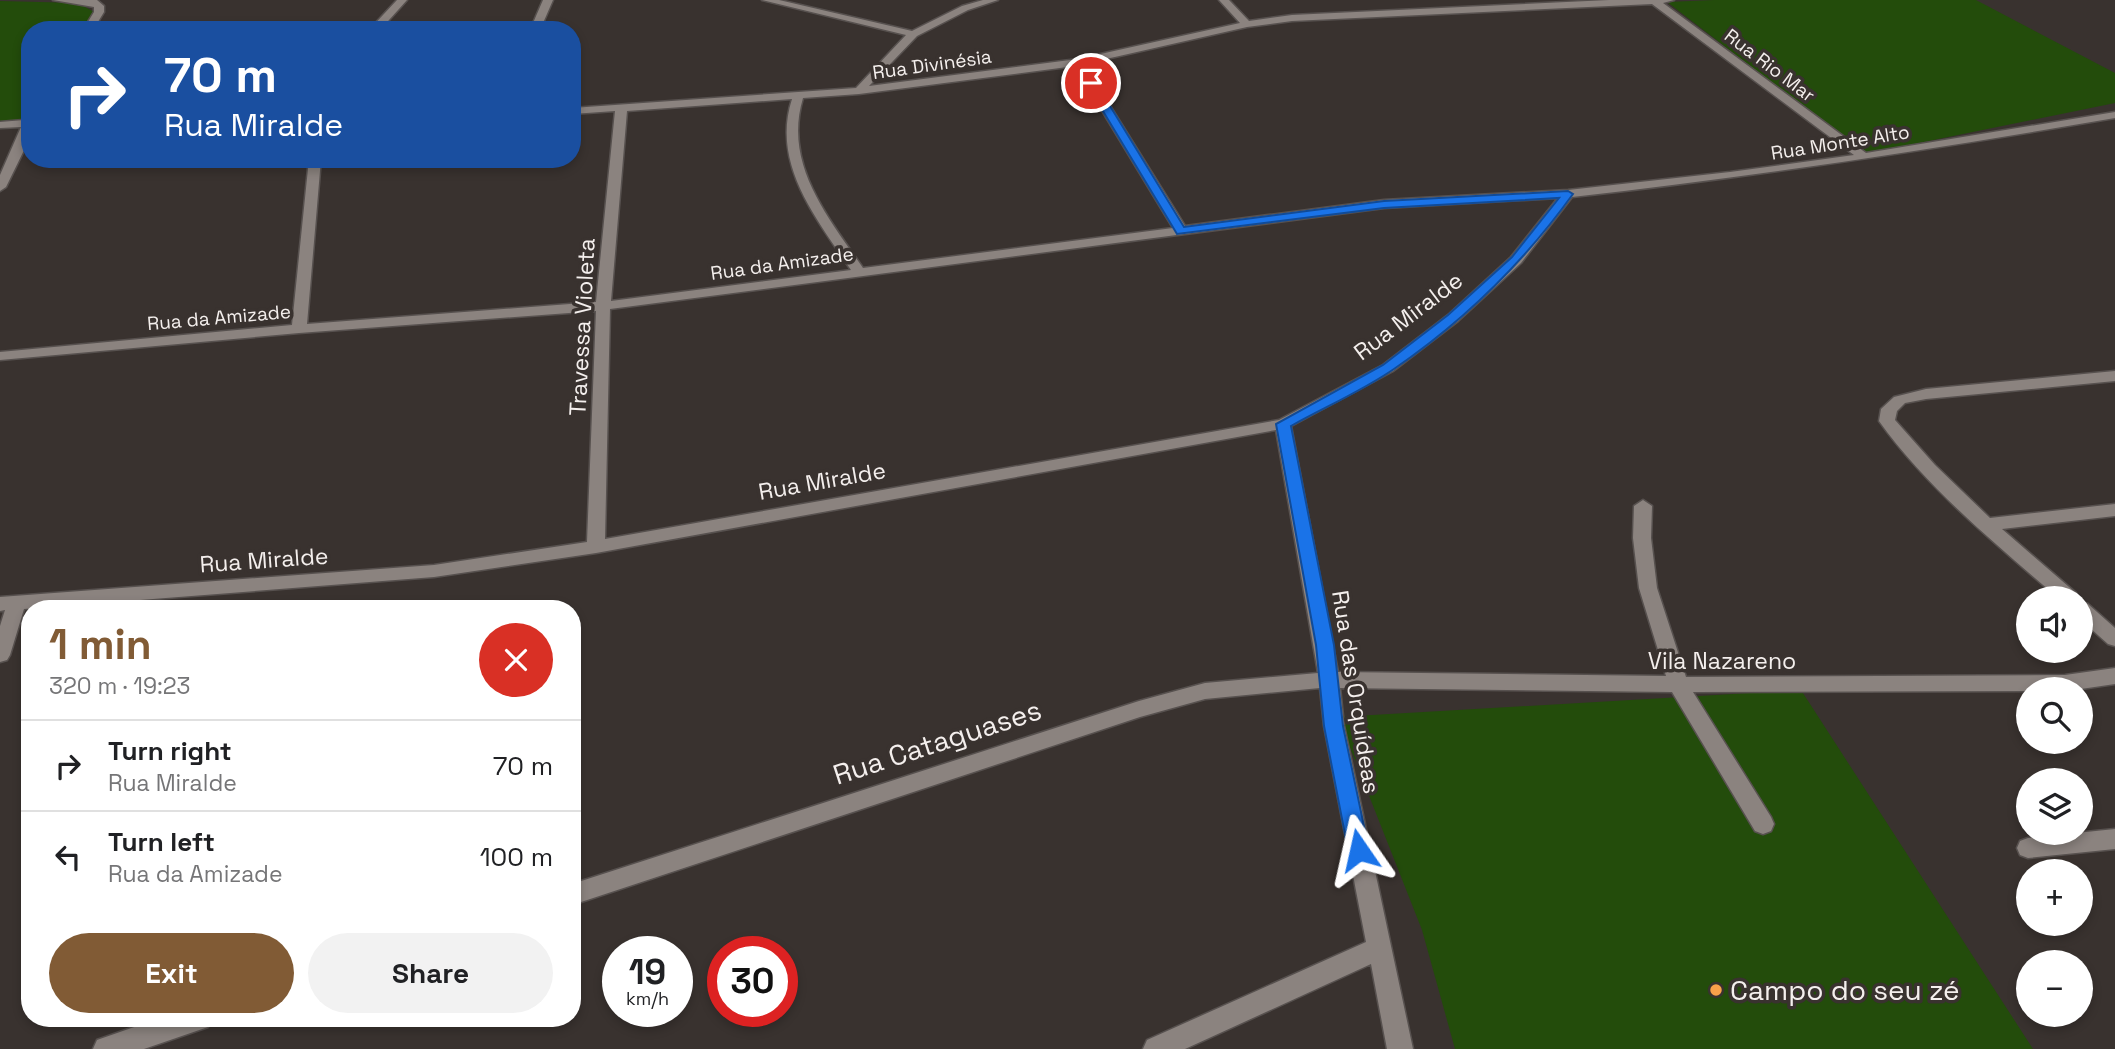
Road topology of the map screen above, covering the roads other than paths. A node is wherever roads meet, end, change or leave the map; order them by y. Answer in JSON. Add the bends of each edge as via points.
{"nodes":[{"id":1,"x":58,"y":0,"type":"edge"},
{"id":2,"x":402,"y":0,"type":"edge"},
{"id":3,"x":548,"y":0,"type":"edge"},
{"id":4,"x":767,"y":0,"type":"edge"},
{"id":5,"x":993,"y":0,"type":"edge"},
{"id":6,"x":1224,"y":0,"type":"edge"},
{"id":7,"x":1669,"y":0,"type":"edge"},
{"id":8,"x":1654,"y":1,"type":"edge"},
{"id":9,"x":94,"y":21,"type":"edge"},
{"id":10,"x":382,"y":21,"type":"edge"},
{"id":11,"x":539,"y":21,"type":"edge"},
{"id":12,"x":1247,"y":23,"type":"junction"},
{"id":13,"x":913,"y":34,"type":"junction"},
{"id":14,"x":1078,"y":62,"type":"junction"},
{"id":15,"x":859,"y":91,"type":"junction"},
{"id":16,"x":798,"y":97,"type":"junction"},
{"id":17,"x":621,"y":110,"type":"junction"},
{"id":18,"x":581,"y":111,"type":"edge"},
{"id":19,"x":2115,"y":115,"type":"edge"},
{"id":20,"x":21,"y":122,"type":"edge"},
{"id":21,"x":0,"y":125,"type":"edge"},
{"id":22,"x":21,"y":149,"type":"edge"},
{"id":23,"x":1864,"y":157,"type":"junction"},
{"id":24,"x":314,"y":168,"type":"edge"},
{"id":25,"x":0,"y":187,"type":"edge"},
{"id":26,"x":1568,"y":194,"type":"junction"},
{"id":27,"x":1181,"y":231,"type":"junction"},
{"id":28,"x":859,"y":272,"type":"junction"},
{"id":29,"x":603,"y":306,"type":"junction"},
{"id":30,"x":299,"y":329,"type":"junction"},
{"id":31,"x":0,"y":356,"type":"edge"},
{"id":32,"x":2115,"y":376,"type":"edge"},
{"id":33,"x":1283,"y":424,"type":"junction"},
{"id":34,"x":1643,"y":506,"type":"dead end"},
{"id":35,"x":2115,"y":510,"type":"edge"},
{"id":36,"x":1985,"y":525,"type":"junction"},
{"id":37,"x":596,"y":547,"type":"junction"},
{"id":38,"x":2055,"y":586,"type":"edge"},
{"id":39,"x":48,"y":600,"type":"edge"},
{"id":40,"x":8,"y":603,"type":"edge"},
{"id":41,"x":2093,"y":619,"type":"edge"},
{"id":42,"x":2115,"y":639,"type":"edge"},
{"id":43,"x":0,"y":655,"type":"edge"},
{"id":44,"x":2115,"y":676,"type":"edge"},
{"id":45,"x":1328,"y":680,"type":"junction"},
{"id":46,"x":1679,"y":686,"type":"junction"},
{"id":47,"x":1763,"y":824,"type":"dead end"},
{"id":48,"x":2115,"y":839,"type":"edge"},
{"id":49,"x":2028,"y":848,"type":"dead end"},
{"id":50,"x":581,"y":892,"type":"edge"},
{"id":51,"x":1378,"y":949,"type":"junction"},
{"id":52,"x":172,"y":1027,"type":"edge"},
{"id":53,"x":106,"y":1049,"type":"edge"},
{"id":54,"x":1156,"y":1049,"type":"edge"},
{"id":55,"x":1401,"y":1049,"type":"edge"}],
"edges":[{"from":1,"to":9,"type":"street","via":[[94,2],[100,6]]},
{"from":2,"to":10,"type":"street"},
{"from":3,"to":11,"type":"street"},
{"from":4,"to":13,"type":"street"},
{"from":5,"to":13,"type":"street","via":[[965,8]]},
{"from":6,"to":12,"type":"street"},
{"from":7,"to":8,"type":"street","name":"Rua Divinésia"},
{"from":8,"to":12,"type":"street","name":"Rua Divinésia"},
{"from":8,"to":23,"type":"street","name":"Rua Rio Mar"},
{"from":12,"to":14,"type":"street","name":"Rua Divinésia"},
{"from":13,"to":15,"type":"street"},
{"from":14,"to":15,"type":"street","name":"Rua Divinésia"},
{"from":14,"to":27,"type":"street"},
{"from":15,"to":16,"type":"street","name":"Rua Divinésia"},
{"from":16,"to":17,"type":"street","name":"Rua Divinésia"},
{"from":16,"to":28,"type":"street","via":[[790,126],[792,152],[805,192]]},
{"from":17,"to":18,"type":"street","name":"Rua Divinésia"},
{"from":17,"to":29,"type":"street","name":"Travessa Violeta"},
{"from":19,"to":23,"type":"street","name":"Rua Monte Alto"},
{"from":20,"to":21,"type":"street"},
{"from":22,"to":25,"type":"street"},
{"from":23,"to":26,"type":"street","name":"Rua Monte Alto"},
{"from":24,"to":30,"type":"street"},
{"from":26,"to":27,"type":"street","name":"Rua da Amizade","via":[[1384,204]]},
{"from":26,"to":33,"type":"street","name":"Rua Miralde","via":[[1516,260],[1453,318],[1388,368]]},
{"from":27,"to":28,"type":"street","name":"Rua da Amizade"},
{"from":28,"to":29,"type":"street","name":"Rua da Amizade"},
{"from":29,"to":30,"type":"street","name":"Rua da Amizade"},
{"from":29,"to":37,"type":"street","name":"Travessa Violeta"},
{"from":30,"to":31,"type":"street","name":"Rua da Amizade"},
{"from":32,"to":36,"type":"street","via":[[1926,394],[1889,409],[1887,421]]},
{"from":33,"to":37,"type":"street","name":"Rua Miralde"},
{"from":33,"to":45,"type":"street","name":"Rua das Orquídeas"},
{"from":34,"to":46,"type":"street","via":[[1648,588]]},
{"from":35,"to":36,"type":"street"},
{"from":36,"to":38,"type":"street"},
{"from":37,"to":39,"type":"street","name":"Rua Miralde","via":[[433,571]]},
{"from":40,"to":43,"type":"street"},
{"from":41,"to":42,"type":"street"},
{"from":44,"to":46,"type":"street","name":"Vila Nazareno","via":[[2065,683]]},
{"from":45,"to":46,"type":"street","name":"Vila Nazareno"},
{"from":45,"to":50,"type":"street","name":"Rua Cataguases","via":[[1205,691],[1139,709]]},
{"from":45,"to":51,"type":"street","name":"Rua das Orquídeas"},
{"from":46,"to":47,"type":"street"},
{"from":48,"to":49,"type":"street"},
{"from":51,"to":54,"type":"street"},
{"from":51,"to":55,"type":"street","name":"Rua das Orquídeas"},
{"from":52,"to":53,"type":"street"}]}
